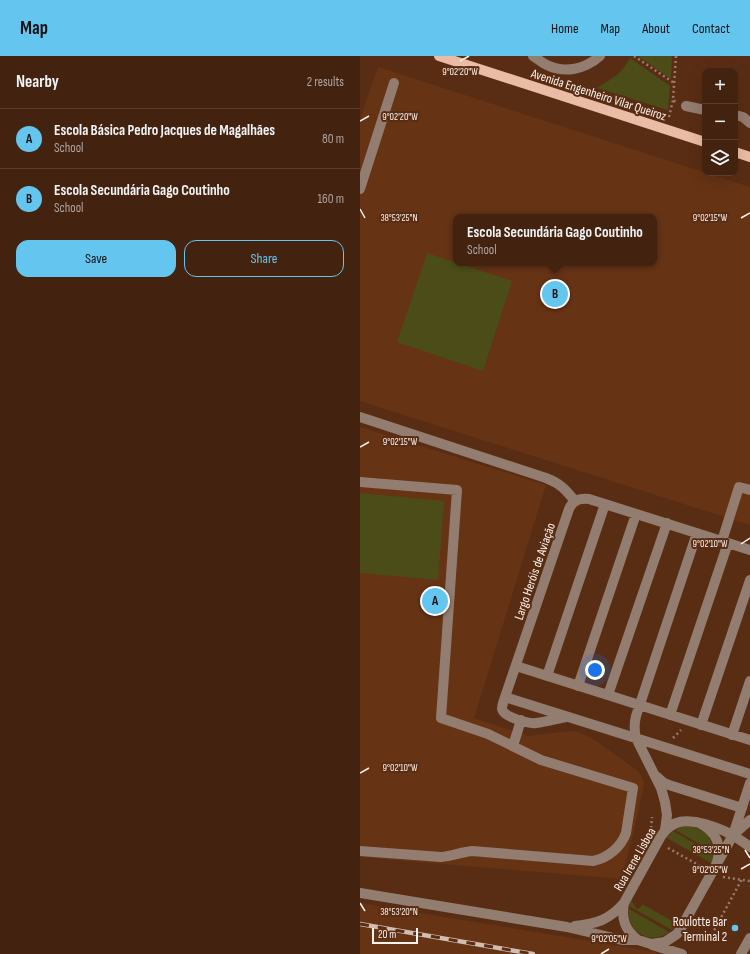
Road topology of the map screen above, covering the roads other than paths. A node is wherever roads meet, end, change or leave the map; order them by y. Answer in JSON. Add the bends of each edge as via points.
{"nodes":[{"id":1,"x":439,"y":56,"type":"edge"},
{"id":2,"x":533,"y":56,"type":"edge"},
{"id":3,"x":600,"y":56,"type":"edge"},
{"id":4,"x":394,"y":83,"type":"dead end"},
{"id":5,"x":686,"y":106,"type":"road end"},
{"id":6,"x":702,"y":109,"type":"edge"},
{"id":7,"x":738,"y":116,"type":"edge"},
{"id":8,"x":750,"y":123,"type":"edge"},
{"id":9,"x":702,"y":141,"type":"edge"},
{"id":10,"x":738,"y":153,"type":"edge"},
{"id":11,"x":750,"y":157,"type":"edge"},
{"id":12,"x":360,"y":189,"type":"edge"},
{"id":13,"x":360,"y":417,"type":"edge"},
{"id":14,"x":360,"y":482,"type":"edge"},
{"id":15,"x":750,"y":490,"type":"edge"},
{"id":16,"x":574,"y":501,"type":"junction"},
{"id":17,"x":605,"y":504,"type":"junction"},
{"id":18,"x":636,"y":514,"type":"junction"},
{"id":19,"x":667,"y":523,"type":"junction"},
{"id":20,"x":697,"y":533,"type":"junction"},
{"id":21,"x":725,"y":542,"type":"junction"},
{"id":22,"x":750,"y":550,"type":"edge"},
{"id":23,"x":750,"y":580,"type":"edge"},
{"id":24,"x":516,"y":666,"type":"junction"},
{"id":25,"x":547,"y":676,"type":"junction"},
{"id":26,"x":750,"y":682,"type":"edge"},
{"id":27,"x":578,"y":686,"type":"junction"},
{"id":28,"x":608,"y":695,"type":"junction"},
{"id":29,"x":505,"y":697,"type":"junction"},
{"id":30,"x":640,"y":705,"type":"junction"},
{"id":31,"x":670,"y":715,"type":"junction"},
{"id":32,"x":567,"y":716,"type":"junction"},
{"id":33,"x":522,"y":720,"type":"junction"},
{"id":34,"x":701,"y":725,"type":"junction"},
{"id":35,"x":732,"y":734,"type":"junction"},
{"id":36,"x":636,"y":738,"type":"junction"},
{"id":37,"x":750,"y":740,"type":"edge"},
{"id":38,"x":513,"y":746,"type":"junction"},
{"id":39,"x":651,"y":770,"type":"junction"},
{"id":40,"x":750,"y":774,"type":"edge"},
{"id":41,"x":750,"y":783,"type":"edge"},
{"id":42,"x":742,"y":808,"type":"junction"},
{"id":43,"x":750,"y":820,"type":"edge"},
{"id":44,"x":697,"y":822,"type":"junction"},
{"id":45,"x":665,"y":830,"type":"junction"},
{"id":46,"x":734,"y":835,"type":"junction"},
{"id":47,"x":750,"y":847,"type":"edge"},
{"id":48,"x":360,"y":851,"type":"edge"},
{"id":49,"x":713,"y":871,"type":"junction"},
{"id":50,"x":360,"y":893,"type":"edge"},
{"id":51,"x":624,"y":903,"type":"junction"},
{"id":52,"x":567,"y":927,"type":"junction"},
{"id":53,"x":750,"y":938,"type":"edge"},
{"id":54,"x":641,"y":941,"type":"junction"},
{"id":55,"x":682,"y":954,"type":"edge"},
{"id":56,"x":741,"y":954,"type":"edge"}],
"edges":[{"from":1,"to":9,"type":"main road","name":"Avenida Engenheiro Vilar Queiroz"},
{"from":2,"to":3,"type":"street","via":[[557,69],[569,70],[579,68]]},
{"from":4,"to":12,"type":"street"},
{"from":5,"to":6,"type":"street"},
{"from":7,"to":8,"type":"street"},
{"from":10,"to":11,"type":"main road"},
{"from":13,"to":16,"type":"street","via":[[557,482]]},
{"from":14,"to":38,"type":"street","via":[[457,490],[441,718],[488,734]]},
{"from":15,"to":21,"type":"street","via":[[739,487]]},
{"from":16,"to":17,"type":"street","via":[[584,498]]},
{"from":16,"to":24,"type":"street","name":"Largo Heróis de Aviação","via":[[569,509]]},
{"from":17,"to":18,"type":"street"},
{"from":17,"to":25,"type":"street"},
{"from":18,"to":19,"type":"street"},
{"from":18,"to":27,"type":"street"},
{"from":19,"to":20,"type":"street"},
{"from":19,"to":28,"type":"street"},
{"from":20,"to":21,"type":"street"},
{"from":20,"to":30,"type":"street"},
{"from":21,"to":22,"type":"street"},
{"from":21,"to":31,"type":"street"},
{"from":23,"to":34,"type":"street"},
{"from":24,"to":25,"type":"street"},
{"from":24,"to":29,"type":"street","name":"Largo Heróis de Aviação"},
{"from":25,"to":27,"type":"street"},
{"from":26,"to":35,"type":"street"},
{"from":27,"to":28,"type":"street"},
{"from":28,"to":30,"type":"street"},
{"from":29,"to":32,"type":"street"},
{"from":29,"to":33,"type":"street","via":[[502,709],[504,713]]},
{"from":30,"to":31,"type":"street"},
{"from":30,"to":36,"type":"street","via":[[634,723]]},
{"from":31,"to":34,"type":"street"},
{"from":32,"to":33,"type":"street","via":[[537,723]]},
{"from":32,"to":36,"type":"street"},
{"from":33,"to":38,"type":"street"},
{"from":34,"to":35,"type":"street"},
{"from":35,"to":37,"type":"street"},
{"from":36,"to":39,"type":"street"},
{"from":36,"to":40,"type":"street"},
{"from":38,"to":48,"type":"street","via":[[541,760],[633,788],[626,833],[619,847],[604,858],[593,861],[472,851],[441,857]]},
{"from":39,"to":42,"type":"street","via":[[669,785]]},
{"from":39,"to":45,"type":"street","via":[[666,802]]},
{"from":41,"to":42,"type":"street"},
{"from":42,"to":46,"type":"street"},
{"from":43,"to":46,"type":"street"},
{"from":44,"to":45,"type":"street","name":"Rua Irene Lisboa","via":[[683,821]]},
{"from":44,"to":46,"type":"street","name":"Rua Irene Lisboa"},
{"from":44,"to":49,"type":"street","via":[[709,829],[717,840],[719,854]]},
{"from":45,"to":51,"type":"street","name":"Rua Irene Lisboa"},
{"from":46,"to":47,"type":"street","name":"Rua Irene Lisboa"},
{"from":46,"to":49,"type":"street"},
{"from":49,"to":54,"type":"street","via":[[676,934],[665,942],[651,944]]},
{"from":50,"to":52,"type":"street"},
{"from":51,"to":52,"type":"street","via":[[604,920],[590,925]]},
{"from":51,"to":54,"type":"street","name":"Rua Irene Lisboa","via":[[622,910],[625,924],[632,936]]},
{"from":52,"to":54,"type":"street","via":[[622,940]]},
{"from":53,"to":56,"type":"street"},
{"from":54,"to":55,"type":"street"}]}
